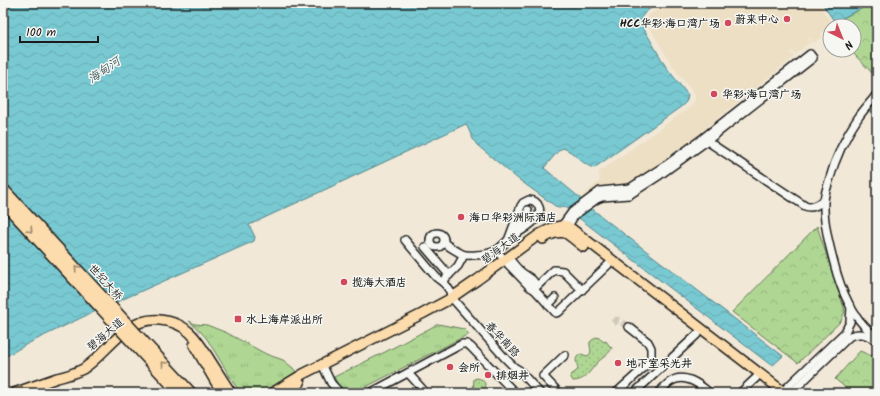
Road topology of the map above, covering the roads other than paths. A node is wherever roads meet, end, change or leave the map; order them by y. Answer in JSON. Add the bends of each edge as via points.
{"nodes":[{"id":1,"x":877,"y":94,"type":"edge"},
{"id":2,"x":706,"y":139,"type":"junction"},
{"id":3,"x":3,"y":189,"type":"edge"},
{"id":4,"x":824,"y":200,"type":"junction"},
{"id":5,"x":3,"y":202,"type":"edge"},
{"id":6,"x":528,"y":210,"type":"dead end"},
{"id":7,"x":565,"y":225,"type":"junction"},
{"id":8,"x":509,"y":238,"type":"junction"},
{"id":9,"x":405,"y":240,"type":"dead end"},
{"id":10,"x":444,"y":243,"type":"dead end"},
{"id":11,"x":425,"y":247,"type":"dead end"},
{"id":12,"x":497,"y":251,"type":"junction"},
{"id":13,"x":464,"y":255,"type":"junction"},
{"id":14,"x":508,"y":261,"type":"junction"},
{"id":15,"x":608,"y":265,"type":"junction"},
{"id":16,"x":449,"y":275,"type":"junction"},
{"id":17,"x":445,"y":284,"type":"junction"},
{"id":18,"x":534,"y":289,"type":"junction"},
{"id":19,"x":582,"y":290,"type":"junction"},
{"id":20,"x":555,"y":298,"type":"dead end"},
{"id":21,"x":451,"y":300,"type":"junction"},
{"id":22,"x":548,"y":305,"type":"junction"},
{"id":23,"x":851,"y":307,"type":"junction"},
{"id":24,"x":629,"y":327,"type":"tunnel mouth"},
{"id":25,"x":701,"y":333,"type":"junction"},
{"id":26,"x":635,"y":337,"type":"dead end"},
{"id":27,"x":877,"y":337,"type":"edge"},
{"id":28,"x":877,"y":340,"type":"edge"},
{"id":29,"x":651,"y":349,"type":"junction"},
{"id":30,"x":565,"y":355,"type":"dead end"},
{"id":31,"x":323,"y":367,"type":"junction"},
{"id":32,"x":408,"y":373,"type":"junction"},
{"id":33,"x":543,"y":376,"type":"junction"},
{"id":34,"x":632,"y":378,"type":"junction"},
{"id":35,"x":756,"y":378,"type":"junction"},
{"id":36,"x":532,"y":386,"type":"junction"},
{"id":37,"x":641,"y":390,"type":"edge"},
{"id":38,"x":14,"y":393,"type":"edge"},
{"id":39,"x":32,"y":393,"type":"edge"},
{"id":40,"x":179,"y":393,"type":"edge"},
{"id":41,"x":191,"y":393,"type":"edge"},
{"id":42,"x":222,"y":393,"type":"edge"},
{"id":43,"x":231,"y":393,"type":"edge"},
{"id":44,"x":272,"y":393,"type":"edge"},
{"id":45,"x":284,"y":393,"type":"edge"},
{"id":46,"x":340,"y":393,"type":"edge"},
{"id":47,"x":370,"y":393,"type":"edge"},
{"id":48,"x":426,"y":393,"type":"edge"},
{"id":49,"x":515,"y":393,"type":"edge"},
{"id":50,"x":536,"y":393,"type":"edge"},
{"id":51,"x":540,"y":393,"type":"edge"},
{"id":52,"x":559,"y":393,"type":"edge"},
{"id":53,"x":616,"y":393,"type":"edge"},
{"id":54,"x":635,"y":393,"type":"edge"},
{"id":55,"x":658,"y":393,"type":"edge"},
{"id":56,"x":710,"y":393,"type":"edge"},
{"id":57,"x":740,"y":393,"type":"edge"},
{"id":58,"x":783,"y":393,"type":"edge"}],
"edges":[{"from":1,"to":4,"type":"street","via":[[857,118],[849,133],[835,161]]},
{"from":2,"to":2,"type":"street","via":[[813,58],[810,54]]},
{"from":2,"to":4,"type":"street","via":[[805,206],[813,207]]},
{"from":2,"to":7,"type":"street","via":[[630,188],[600,191],[590,202],[572,212]]},
{"from":41,"to":3,"type":"highway","name":"世纪大桥","one_way":true,"bridge":true},
{"from":4,"to":23,"type":"street","via":[[825,222],[832,256],[842,291]]},
{"from":5,"to":40,"type":"highway","name":"世纪大桥","one_way":true,"bridge":true},
{"from":6,"to":8,"type":"street","via":[[522,225]]},
{"from":7,"to":14,"type":"main road","name":"碧海大道"},
{"from":7,"to":15,"type":"main road","via":[[565,233]]},
{"from":7,"to":25,"type":"main road"},
{"from":8,"to":8,"type":"street","via":[[523,203],[534,201],[539,208],[539,214],[524,229]]},
{"from":8,"to":12,"type":"street"},
{"from":9,"to":17,"type":"street"},
{"from":10,"to":13,"type":"street"},
{"from":11,"to":16,"type":"street"},
{"from":12,"to":13,"type":"street","via":[[482,255]]},
{"from":12,"to":14,"type":"street"},
{"from":13,"to":16,"type":"street"},
{"from":14,"to":18,"type":"street","via":[[523,275],[527,275],[535,284]]},
{"from":14,"to":21,"type":"main road","name":"碧海大道","via":[[467,293]]},
{"from":15,"to":19,"type":"street"},
{"from":15,"to":25,"type":"main road"},
{"from":16,"to":17,"type":"street"},
{"from":17,"to":21,"type":"street","name":"春华南路","via":[[450,291]]},
{"from":18,"to":19,"type":"street","via":[[554,270],[563,271]]},
{"from":18,"to":22,"type":"street"},
{"from":19,"to":22,"type":"street","via":[[558,312]]},
{"from":20,"to":22,"type":"street"},
{"from":21,"to":31,"type":"main road","name":"碧海大道"},
{"from":21,"to":36,"type":"street","name":"春华南路","via":[[511,369]]},
{"from":23,"to":27,"type":"street"},
{"from":23,"to":58,"type":"street","via":[[850,322],[845,332]]},
{"from":24,"to":29,"type":"street","via":[[648,342]]},
{"from":25,"to":35,"type":"main road"},
{"from":25,"to":37,"type":"street"},
{"from":25,"to":58,"type":"main road"},
{"from":26,"to":29,"type":"street"},
{"from":28,"to":58,"type":"street","via":[[865,334],[850,336]]},
{"from":29,"to":34,"type":"street","via":[[647,365]]},
{"from":30,"to":33,"type":"street"},
{"from":31,"to":44,"type":"main road","name":"碧海大道","via":[[303,374]]},
{"from":31,"to":45,"type":"main road","name":"碧海大道"},
{"from":31,"to":46,"type":"street"},
{"from":32,"to":47,"type":"street"},
{"from":32,"to":48,"type":"street"},
{"from":32,"to":49,"type":"street","via":[[462,344],[468,344]]},
{"from":33,"to":36,"type":"street"},
{"from":33,"to":52,"type":"street"},
{"from":34,"to":37,"type":"street"},
{"from":34,"to":53,"type":"street"},
{"from":35,"to":57,"type":"street"},
{"from":35,"to":58,"type":"main road"},
{"from":36,"to":50,"type":"street","name":"春华南路"},
{"from":36,"to":51,"type":"street","name":"春华南路"},
{"from":37,"to":54,"type":"street"},
{"from":38,"to":43,"type":"main road","name":"碧海大道","via":[[82,369],[128,329],[141,322],[164,320],[185,328],[192,334]]},
{"from":39,"to":42,"type":"main road","name":"碧海大道","via":[[83,375],[133,332],[154,326],[174,329],[188,338]]},
{"from":55,"to":56,"type":"street","via":[[675,379],[686,378]]}]}
